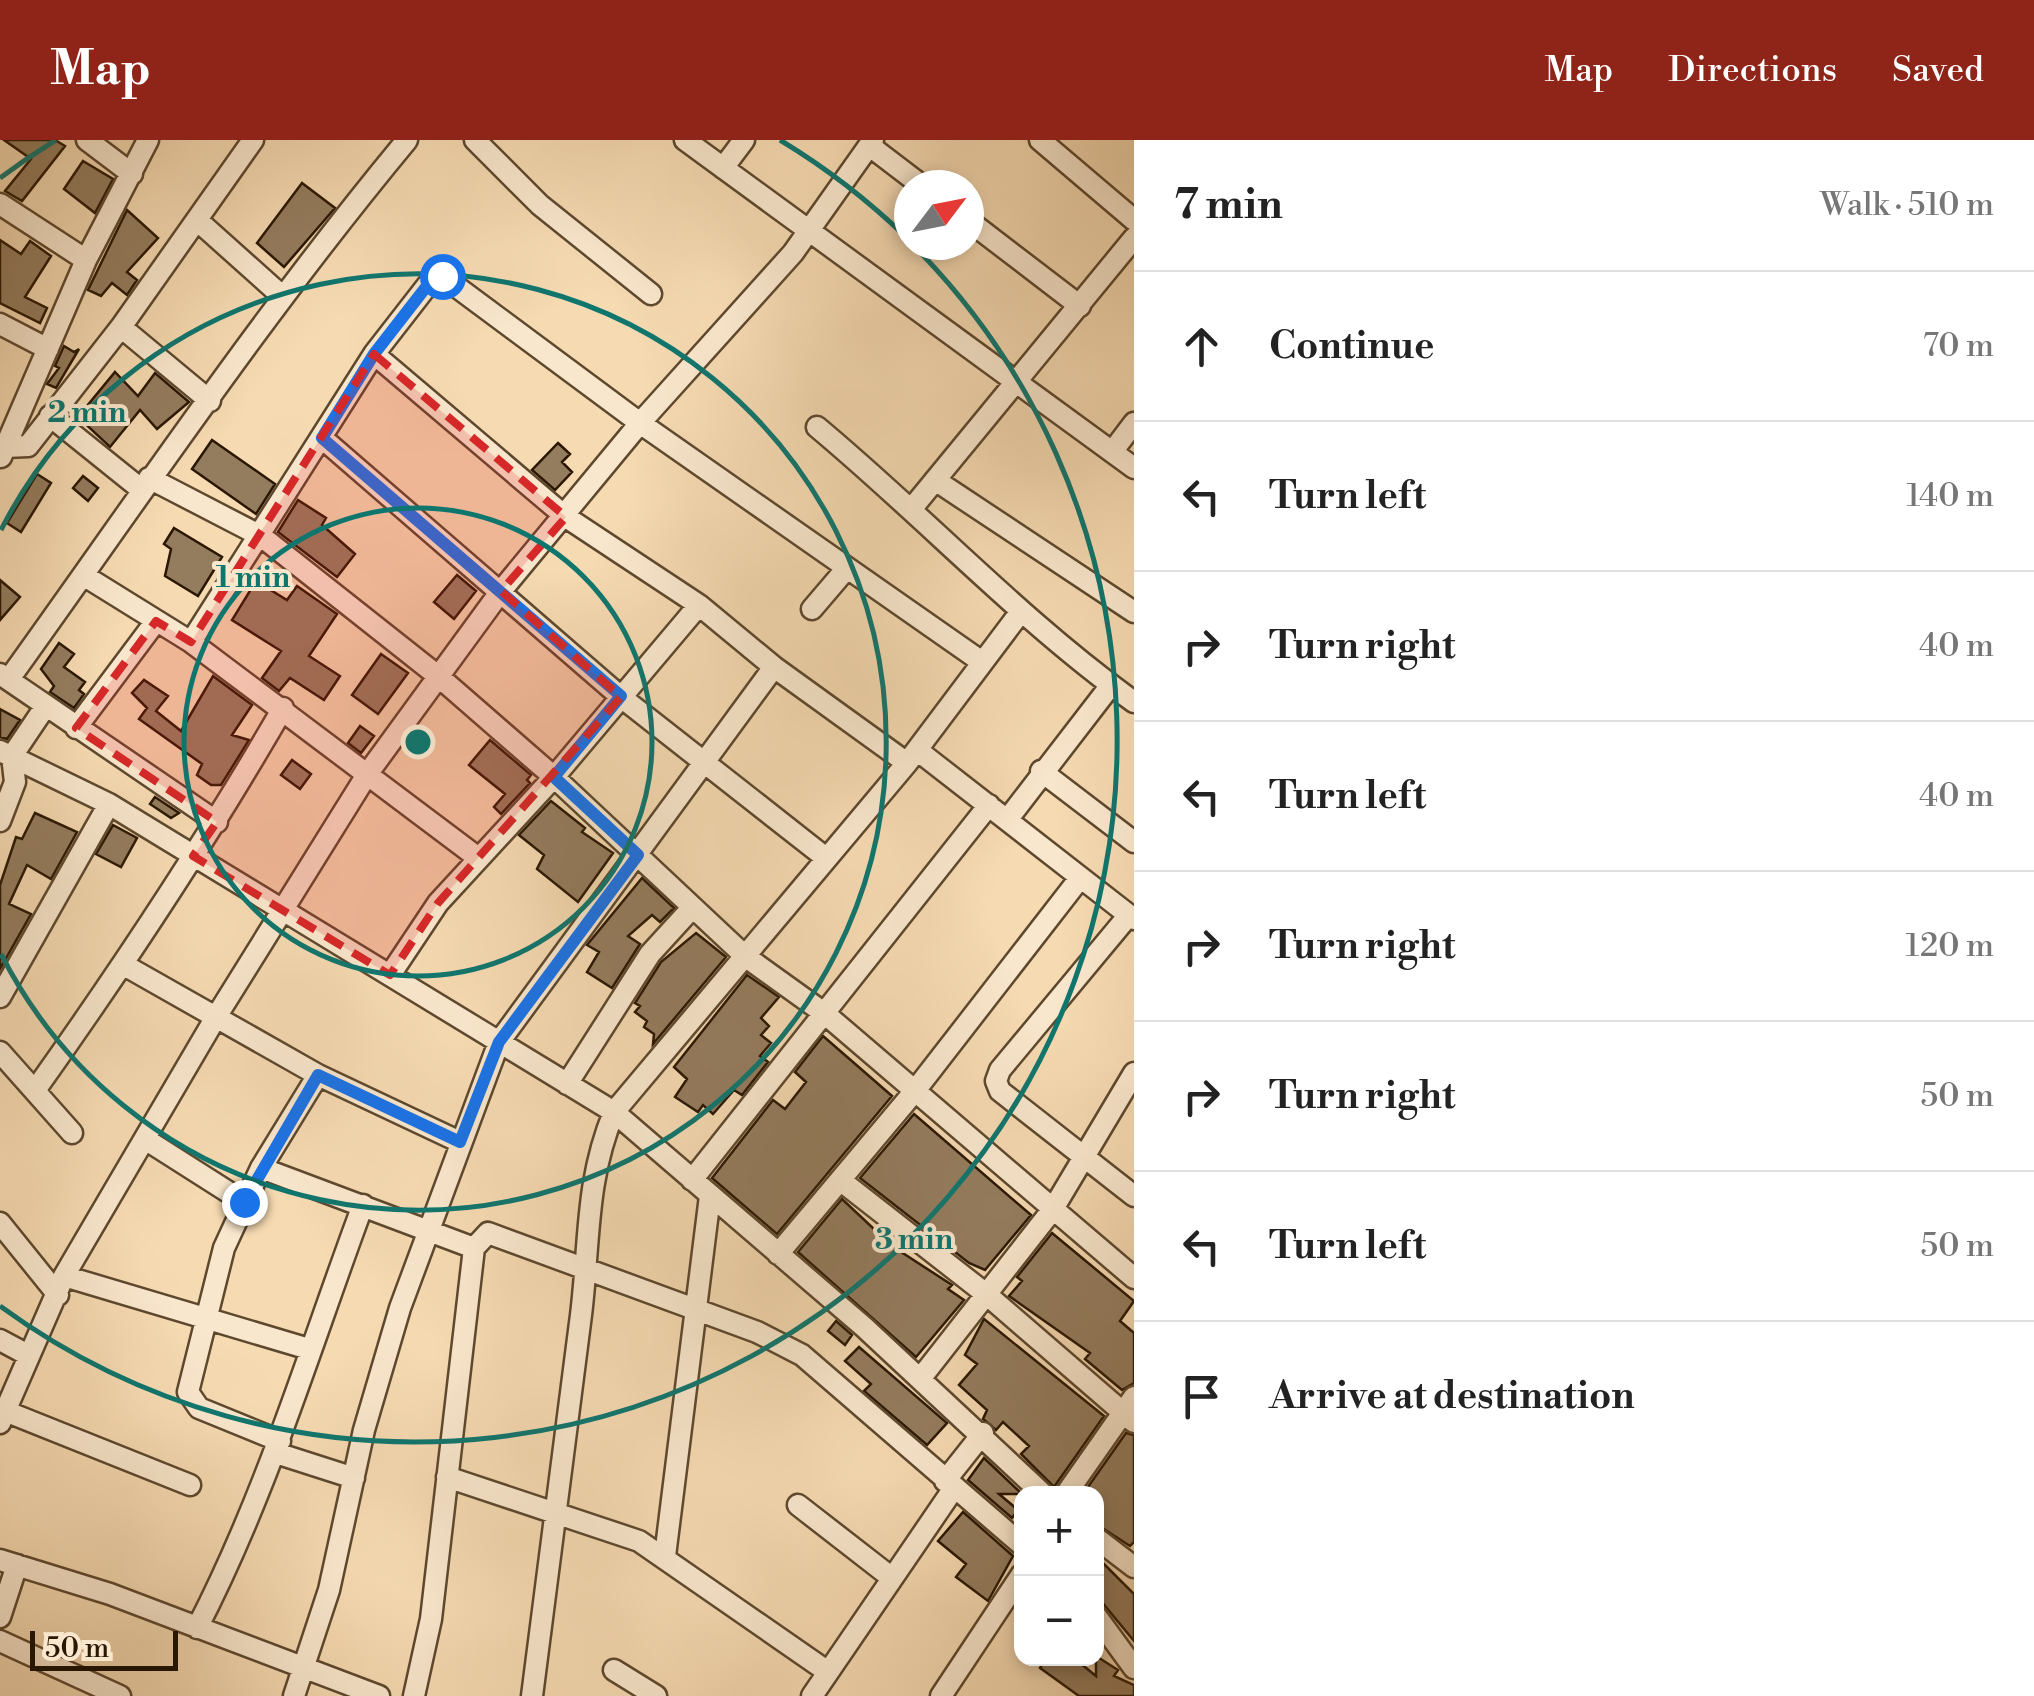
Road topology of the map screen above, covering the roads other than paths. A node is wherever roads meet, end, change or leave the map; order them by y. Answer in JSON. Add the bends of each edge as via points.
{"nodes":[{"id":1,"x":87,"y":140,"type":"edge"},
{"id":2,"x":148,"y":140,"type":"edge"},
{"id":3,"x":254,"y":140,"type":"edge"},
{"id":4,"x":407,"y":140,"type":"edge"},
{"id":5,"x":475,"y":140,"type":"edge"},
{"id":6,"x":685,"y":140,"type":"edge"},
{"id":7,"x":744,"y":140,"type":"edge"},
{"id":8,"x":1040,"y":140,"type":"edge"},
{"id":9,"x":872,"y":143,"type":"edge"},
{"id":10,"x":723,"y":168,"type":"junction"},
{"id":11,"x":904,"y":170,"type":"edge"},
{"id":12,"x":132,"y":174,"type":"junction"},
{"id":13,"x":0,"y":204,"type":"edge"},
{"id":14,"x":197,"y":220,"type":"junction"},
{"id":15,"x":1134,"y":220,"type":"edge"},
{"id":16,"x":810,"y":231,"type":"junction"},
{"id":17,"x":984,"y":233,"type":"edge"},
{"id":18,"x":1134,"y":238,"type":"edge"},
{"id":19,"x":86,"y":260,"type":"junction"},
{"id":20,"x":651,"y":294,"type":"dead end"},
{"id":21,"x":283,"y":297,"type":"junction"},
{"id":22,"x":1080,"y":306,"type":"junction"},
{"id":23,"x":0,"y":324,"type":"edge"},
{"id":24,"x":121,"y":327,"type":"junction"},
{"id":25,"x":48,"y":349,"type":"junction"},
{"id":26,"x":374,"y":354,"type":"junction"},
{"id":27,"x":1015,"y":381,"type":"junction"},
{"id":28,"x":210,"y":401,"type":"junction"},
{"id":29,"x":50,"y":416,"type":"junction"},
{"id":30,"x":640,"y":423,"type":"junction"},
{"id":31,"x":1134,"y":423,"type":"edge"},
{"id":32,"x":817,"y":427,"type":"dead end"},
{"id":33,"x":322,"y":438,"type":"junction"},
{"id":34,"x":1112,"y":452,"type":"junction"},
{"id":35,"x":3,"y":453,"type":"edge"},
{"id":36,"x":1134,"y":468,"type":"edge"},
{"id":37,"x":935,"y":480,"type":"junction"},
{"id":38,"x":146,"y":484,"type":"junction"},
{"id":39,"x":913,"y":507,"type":"junction"},
{"id":40,"x":566,"y":517,"type":"junction"},
{"id":41,"x":261,"y":536,"type":"junction"},
{"id":42,"x":847,"y":568,"type":"junction"},
{"id":43,"x":84,"y":575,"type":"junction"},
{"id":44,"x":501,"y":591,"type":"junction"},
{"id":45,"x":699,"y":605,"type":"junction"},
{"id":46,"x":812,"y":610,"type":"dead end"},
{"id":47,"x":1134,"y":612,"type":"edge"},
{"id":48,"x":1020,"y":614,"type":"junction"},
{"id":49,"x":156,"y":621,"type":"junction"},
{"id":50,"x":190,"y":642,"type":"junction"},
{"id":51,"x":982,"y":662,"type":"junction"},
{"id":52,"x":774,"y":667,"type":"junction"},
{"id":53,"x":4,"y":676,"type":"edge"},
{"id":54,"x":438,"y":676,"type":"junction"},
{"id":55,"x":1111,"y":685,"type":"junction"},
{"id":56,"x":621,"y":696,"type":"junction"},
{"id":57,"x":1134,"y":702,"type":"edge"},
{"id":58,"x":45,"y":707,"type":"junction"},
{"id":59,"x":283,"y":708,"type":"junction"},
{"id":60,"x":76,"y":728,"type":"junction"},
{"id":61,"x":6,"y":754,"type":"edge"},
{"id":62,"x":912,"y":756,"type":"junction"},
{"id":63,"x":704,"y":765,"type":"junction"},
{"id":64,"x":1041,"y":772,"type":"junction"},
{"id":65,"x":368,"y":773,"type":"junction"},
{"id":66,"x":554,"y":777,"type":"junction"},
{"id":67,"x":109,"y":804,"type":"junction"},
{"id":68,"x":989,"y":805,"type":"junction"},
{"id":69,"x":1007,"y":820,"type":"junction"},
{"id":70,"x":0,"y":821,"type":"edge"},
{"id":71,"x":217,"y":822,"type":"junction"},
{"id":72,"x":1134,"y":842,"type":"edge"},
{"id":73,"x":638,"y":855,"type":"junction"},
{"id":74,"x":193,"y":856,"type":"junction"},
{"id":75,"x":477,"y":857,"type":"junction"},
{"id":76,"x":826,"y":858,"type":"junction"},
{"id":77,"x":1080,"y":878,"type":"junction"},
{"id":78,"x":692,"y":908,"type":"junction"},
{"id":79,"x":283,"y":910,"type":"junction"},
{"id":80,"x":1131,"y":917,"type":"edge"},
{"id":81,"x":746,"y":957,"type":"junction"},
{"id":82,"x":124,"y":966,"type":"junction"},
{"id":83,"x":390,"y":976,"type":"junction"},
{"id":84,"x":0,"y":997,"type":"edge"},
{"id":85,"x":824,"y":1013,"type":"junction"},
{"id":86,"x":216,"y":1016,"type":"junction"},
{"id":87,"x":499,"y":1042,"type":"junction"},
{"id":88,"x":0,"y":1052,"type":"edge"},
{"id":89,"x":1134,"y":1073,"type":"edge"},
{"id":90,"x":318,"y":1075,"type":"junction"},
{"id":91,"x":568,"y":1084,"type":"junction"},
{"id":92,"x":36,"y":1088,"type":"junction"},
{"id":93,"x":914,"y":1092,"type":"junction"},
{"id":94,"x":614,"y":1112,"type":"junction"},
{"id":95,"x":72,"y":1133,"type":"dead end"},
{"id":96,"x":146,"y":1139,"type":"junction"},
{"id":97,"x":460,"y":1142,"type":"junction"},
{"id":98,"x":1083,"y":1160,"type":"junction"},
{"id":99,"x":261,"y":1168,"type":"junction"},
{"id":100,"x":692,"y":1180,"type":"junction"},
{"id":101,"x":840,"y":1180,"type":"junction"},
{"id":102,"x":710,"y":1196,"type":"junction"},
{"id":103,"x":1134,"y":1196,"type":"edge"},
{"id":104,"x":244,"y":1202,"type":"junction"},
{"id":105,"x":362,"y":1204,"type":"junction"},
{"id":106,"x":1053,"y":1210,"type":"junction"},
{"id":107,"x":0,"y":1224,"type":"edge"},
{"id":108,"x":428,"y":1233,"type":"junction"},
{"id":109,"x":474,"y":1248,"type":"junction"},
{"id":110,"x":778,"y":1254,"type":"junction"},
{"id":111,"x":586,"y":1271,"type":"junction"},
{"id":112,"x":1134,"y":1278,"type":"edge"},
{"id":113,"x":60,"y":1286,"type":"junction"},
{"id":114,"x":986,"y":1294,"type":"junction"},
{"id":115,"x":695,"y":1310,"type":"junction"},
{"id":116,"x":208,"y":1320,"type":"junction"},
{"id":117,"x":0,"y":1340,"type":"edge"},
{"id":118,"x":308,"y":1350,"type":"junction"},
{"id":119,"x":28,"y":1355,"type":"junction"},
{"id":120,"x":920,"y":1379,"type":"junction"},
{"id":121,"x":1130,"y":1411,"type":"edge"},
{"id":122,"x":1,"y":1414,"type":"edge"},
{"id":123,"x":983,"y":1433,"type":"junction"},
{"id":124,"x":278,"y":1447,"type":"junction"},
{"id":125,"x":354,"y":1478,"type":"junction"},
{"id":126,"x":447,"y":1478,"type":"junction"},
{"id":127,"x":190,"y":1485,"type":"dead end"},
{"id":128,"x":950,"y":1485,"type":"junction"},
{"id":129,"x":1036,"y":1486,"type":"edge"},
{"id":130,"x":1072,"y":1486,"type":"edge"},
{"id":131,"x":798,"y":1505,"type":"dead end"},
{"id":132,"x":556,"y":1513,"type":"junction"},
{"id":133,"x":1014,"y":1537,"type":"edge"},
{"id":134,"x":1104,"y":1544,"type":"edge"},
{"id":135,"x":665,"y":1556,"type":"junction"},
{"id":136,"x":8,"y":1562,"type":"edge"},
{"id":137,"x":1134,"y":1567,"type":"edge"},
{"id":138,"x":1021,"y":1576,"type":"edge"},
{"id":139,"x":892,"y":1578,"type":"junction"},
{"id":140,"x":0,"y":1617,"type":"edge"},
{"id":141,"x":1104,"y":1627,"type":"edge"},
{"id":142,"x":197,"y":1628,"type":"junction"},
{"id":143,"x":0,"y":1642,"type":"edge"},
{"id":144,"x":303,"y":1667,"type":"junction"},
{"id":145,"x":1134,"y":1668,"type":"edge"},
{"id":146,"x":614,"y":1670,"type":"dead end"},
{"id":147,"x":828,"y":1672,"type":"junction"},
{"id":148,"x":120,"y":1696,"type":"edge"},
{"id":149,"x":294,"y":1696,"type":"edge"},
{"id":150,"x":380,"y":1696,"type":"edge"},
{"id":151,"x":414,"y":1696,"type":"edge"},
{"id":152,"x":532,"y":1696,"type":"edge"},
{"id":153,"x":656,"y":1696,"type":"edge"},
{"id":154,"x":812,"y":1696,"type":"edge"},
{"id":155,"x":942,"y":1696,"type":"edge"}],
"edges":[{"from":1,"to":12,"type":"street"},
{"from":2,"to":12,"type":"street"},
{"from":3,"to":14,"type":"street"},
{"from":4,"to":21,"type":"street"},
{"from":5,"to":20,"type":"street","via":[[540,205]]},
{"from":6,"to":10,"type":"street"},
{"from":7,"to":10,"type":"street"},
{"from":8,"to":15,"type":"street"},
{"from":9,"to":11,"type":"street"},
{"from":9,"to":16,"type":"street"},
{"from":10,"to":16,"type":"street"},
{"from":12,"to":19,"type":"street"},
{"from":13,"to":19,"type":"street"},
{"from":14,"to":21,"type":"street"},
{"from":14,"to":24,"type":"street"},
{"from":16,"to":27,"type":"street"},
{"from":16,"to":30,"type":"street"},
{"from":17,"to":22,"type":"street"},
{"from":18,"to":22,"type":"street"},
{"from":19,"to":25,"type":"street"},
{"from":21,"to":28,"type":"street"},
{"from":22,"to":27,"type":"street"},
{"from":23,"to":25,"type":"street"},
{"from":24,"to":28,"type":"street"},
{"from":24,"to":29,"type":"street"},
{"from":25,"to":35,"type":"street"},
{"from":26,"to":30,"type":"street","via":[[430,282],[442,276]]},
{"from":26,"to":33,"type":"street"},
{"from":26,"to":40,"type":"street"},
{"from":27,"to":34,"type":"street"},
{"from":27,"to":37,"type":"street"},
{"from":28,"to":38,"type":"street"},
{"from":29,"to":35,"type":"street","via":[[28,446]]},
{"from":29,"to":38,"type":"street"},
{"from":30,"to":40,"type":"street"},
{"from":30,"to":42,"type":"street"},
{"from":31,"to":34,"type":"street"},
{"from":32,"to":39,"type":"street"},
{"from":33,"to":41,"type":"street"},
{"from":33,"to":44,"type":"street"},
{"from":34,"to":36,"type":"street"},
{"from":37,"to":39,"type":"street"},
{"from":37,"to":47,"type":"street"},
{"from":38,"to":41,"type":"street"},
{"from":38,"to":43,"type":"street"},
{"from":39,"to":48,"type":"street"},
{"from":40,"to":44,"type":"street"},
{"from":40,"to":45,"type":"street"},
{"from":41,"to":50,"type":"street"},
{"from":41,"to":54,"type":"street"},
{"from":42,"to":46,"type":"street"},
{"from":42,"to":51,"type":"street"},
{"from":43,"to":49,"type":"street"},
{"from":43,"to":53,"type":"street"},
{"from":44,"to":54,"type":"street"},
{"from":44,"to":56,"type":"street"},
{"from":45,"to":52,"type":"street"},
{"from":45,"to":56,"type":"street"},
{"from":48,"to":51,"type":"street"},
{"from":48,"to":55,"type":"street"},
{"from":49,"to":50,"type":"street"},
{"from":49,"to":60,"type":"street"},
{"from":50,"to":59,"type":"street"},
{"from":51,"to":62,"type":"street"},
{"from":52,"to":62,"type":"street"},
{"from":52,"to":63,"type":"street"},
{"from":53,"to":58,"type":"street"},
{"from":54,"to":65,"type":"street"},
{"from":54,"to":66,"type":"street"},
{"from":55,"to":57,"type":"street"},
{"from":55,"to":64,"type":"street"},
{"from":56,"to":63,"type":"street"},
{"from":56,"to":66,"type":"street"},
{"from":58,"to":60,"type":"street"},
{"from":58,"to":61,"type":"street"},
{"from":59,"to":65,"type":"street"},
{"from":59,"to":71,"type":"street"},
{"from":60,"to":71,"type":"street"},
{"from":61,"to":67,"type":"street"},
{"from":61,"to":70,"type":"street","via":[[15,782]]},
{"from":62,"to":68,"type":"street"},
{"from":62,"to":76,"type":"street"},
{"from":63,"to":73,"type":"street"},
{"from":63,"to":76,"type":"street"},
{"from":64,"to":69,"type":"street"},
{"from":64,"to":72,"type":"street"},
{"from":65,"to":75,"type":"street"},
{"from":65,"to":79,"type":"street"},
{"from":66,"to":73,"type":"street"},
{"from":66,"to":75,"type":"street"},
{"from":67,"to":74,"type":"street"},
{"from":67,"to":84,"type":"street"},
{"from":68,"to":69,"type":"street"},
{"from":68,"to":85,"type":"street"},
{"from":69,"to":77,"type":"street"},
{"from":71,"to":74,"type":"street"},
{"from":73,"to":78,"type":"street"},
{"from":73,"to":87,"type":"street"},
{"from":74,"to":79,"type":"street"},
{"from":74,"to":82,"type":"street"},
{"from":75,"to":83,"type":"street"},
{"from":76,"to":81,"type":"street"},
{"from":77,"to":80,"type":"street"},
{"from":77,"to":93,"type":"street"},
{"from":78,"to":81,"type":"street"},
{"from":78,"to":91,"type":"street","via":[[650,954]]},
{"from":79,"to":83,"type":"street"},
{"from":79,"to":86,"type":"street"},
{"from":80,"to":98,"type":"street","via":[[996,1081]]},
{"from":81,"to":85,"type":"street"},
{"from":81,"to":94,"type":"street"},
{"from":82,"to":86,"type":"street"},
{"from":82,"to":92,"type":"street"},
{"from":83,"to":87,"type":"street"},
{"from":85,"to":93,"type":"street"},
{"from":85,"to":100,"type":"street"},
{"from":86,"to":90,"type":"street"},
{"from":86,"to":96,"type":"street"},
{"from":87,"to":91,"type":"street"},
{"from":87,"to":97,"type":"street"},
{"from":88,"to":92,"type":"street"},
{"from":89,"to":98,"type":"street"},
{"from":90,"to":97,"type":"street"},
{"from":90,"to":99,"type":"street"},
{"from":91,"to":94,"type":"street"},
{"from":92,"to":95,"type":"street"},
{"from":93,"to":101,"type":"street"},
{"from":93,"to":106,"type":"street"},
{"from":94,"to":100,"type":"street"},
{"from":94,"to":111,"type":"street","via":[[594,1170]]},
{"from":96,"to":104,"type":"street"},
{"from":96,"to":113,"type":"street"},
{"from":97,"to":108,"type":"street"},
{"from":98,"to":103,"type":"street"},
{"from":98,"to":106,"type":"street"},
{"from":99,"to":104,"type":"street"},
{"from":99,"to":105,"type":"street"},
{"from":100,"to":102,"type":"street"},
{"from":101,"to":110,"type":"street"},
{"from":101,"to":114,"type":"street"},
{"from":102,"to":110,"type":"street"},
{"from":102,"to":115,"type":"street"},
{"from":104,"to":116,"type":"street","via":[[214,1281]]},
{"from":105,"to":108,"type":"street"},
{"from":105,"to":118,"type":"street"},
{"from":106,"to":112,"type":"street"},
{"from":106,"to":114,"type":"street"},
{"from":107,"to":113,"type":"street"},
{"from":108,"to":109,"type":"street"},
{"from":108,"to":125,"type":"street","via":[[400,1308]]},
{"from":109,"to":111,"type":"street","via":[[488,1233]]},
{"from":109,"to":126,"type":"street"},
{"from":110,"to":120,"type":"street"},
{"from":111,"to":115,"type":"street"},
{"from":111,"to":132,"type":"street"},
{"from":113,"to":116,"type":"street"},
{"from":113,"to":119,"type":"street"},
{"from":114,"to":120,"type":"street"},
{"from":114,"to":121,"type":"street"},
{"from":115,"to":128,"type":"street","via":[[802,1355]]},
{"from":115,"to":135,"type":"street"},
{"from":116,"to":118,"type":"street"},
{"from":116,"to":124,"type":"street","via":[[189,1397]]},
{"from":117,"to":119,"type":"street"},
{"from":118,"to":124,"type":"street"},
{"from":119,"to":122,"type":"street"},
{"from":120,"to":123,"type":"street"},
{"from":121,"to":130,"type":"street"},
{"from":122,"to":127,"type":"street"},
{"from":123,"to":128,"type":"street"},
{"from":123,"to":129,"type":"street"},
{"from":124,"to":125,"type":"street"},
{"from":124,"to":142,"type":"street"},
{"from":125,"to":144,"type":"street","via":[[329,1590]]},
{"from":126,"to":132,"type":"street"},
{"from":126,"to":151,"type":"street","via":[[432,1619]]},
{"from":128,"to":133,"type":"street"},
{"from":128,"to":139,"type":"street"},
{"from":131,"to":139,"type":"street"},
{"from":132,"to":135,"type":"street"},
{"from":132,"to":152,"type":"street"},
{"from":134,"to":137,"type":"street"},
{"from":135,"to":147,"type":"street"},
{"from":136,"to":140,"type":"street"},
{"from":136,"to":142,"type":"street"},
{"from":138,"to":155,"type":"street"},
{"from":139,"to":147,"type":"street"},
{"from":141,"to":145,"type":"street"},
{"from":142,"to":144,"type":"street"},
{"from":143,"to":148,"type":"street"},
{"from":144,"to":149,"type":"street"},
{"from":144,"to":150,"type":"street"},
{"from":146,"to":153,"type":"street"},
{"from":147,"to":154,"type":"street"}]}
